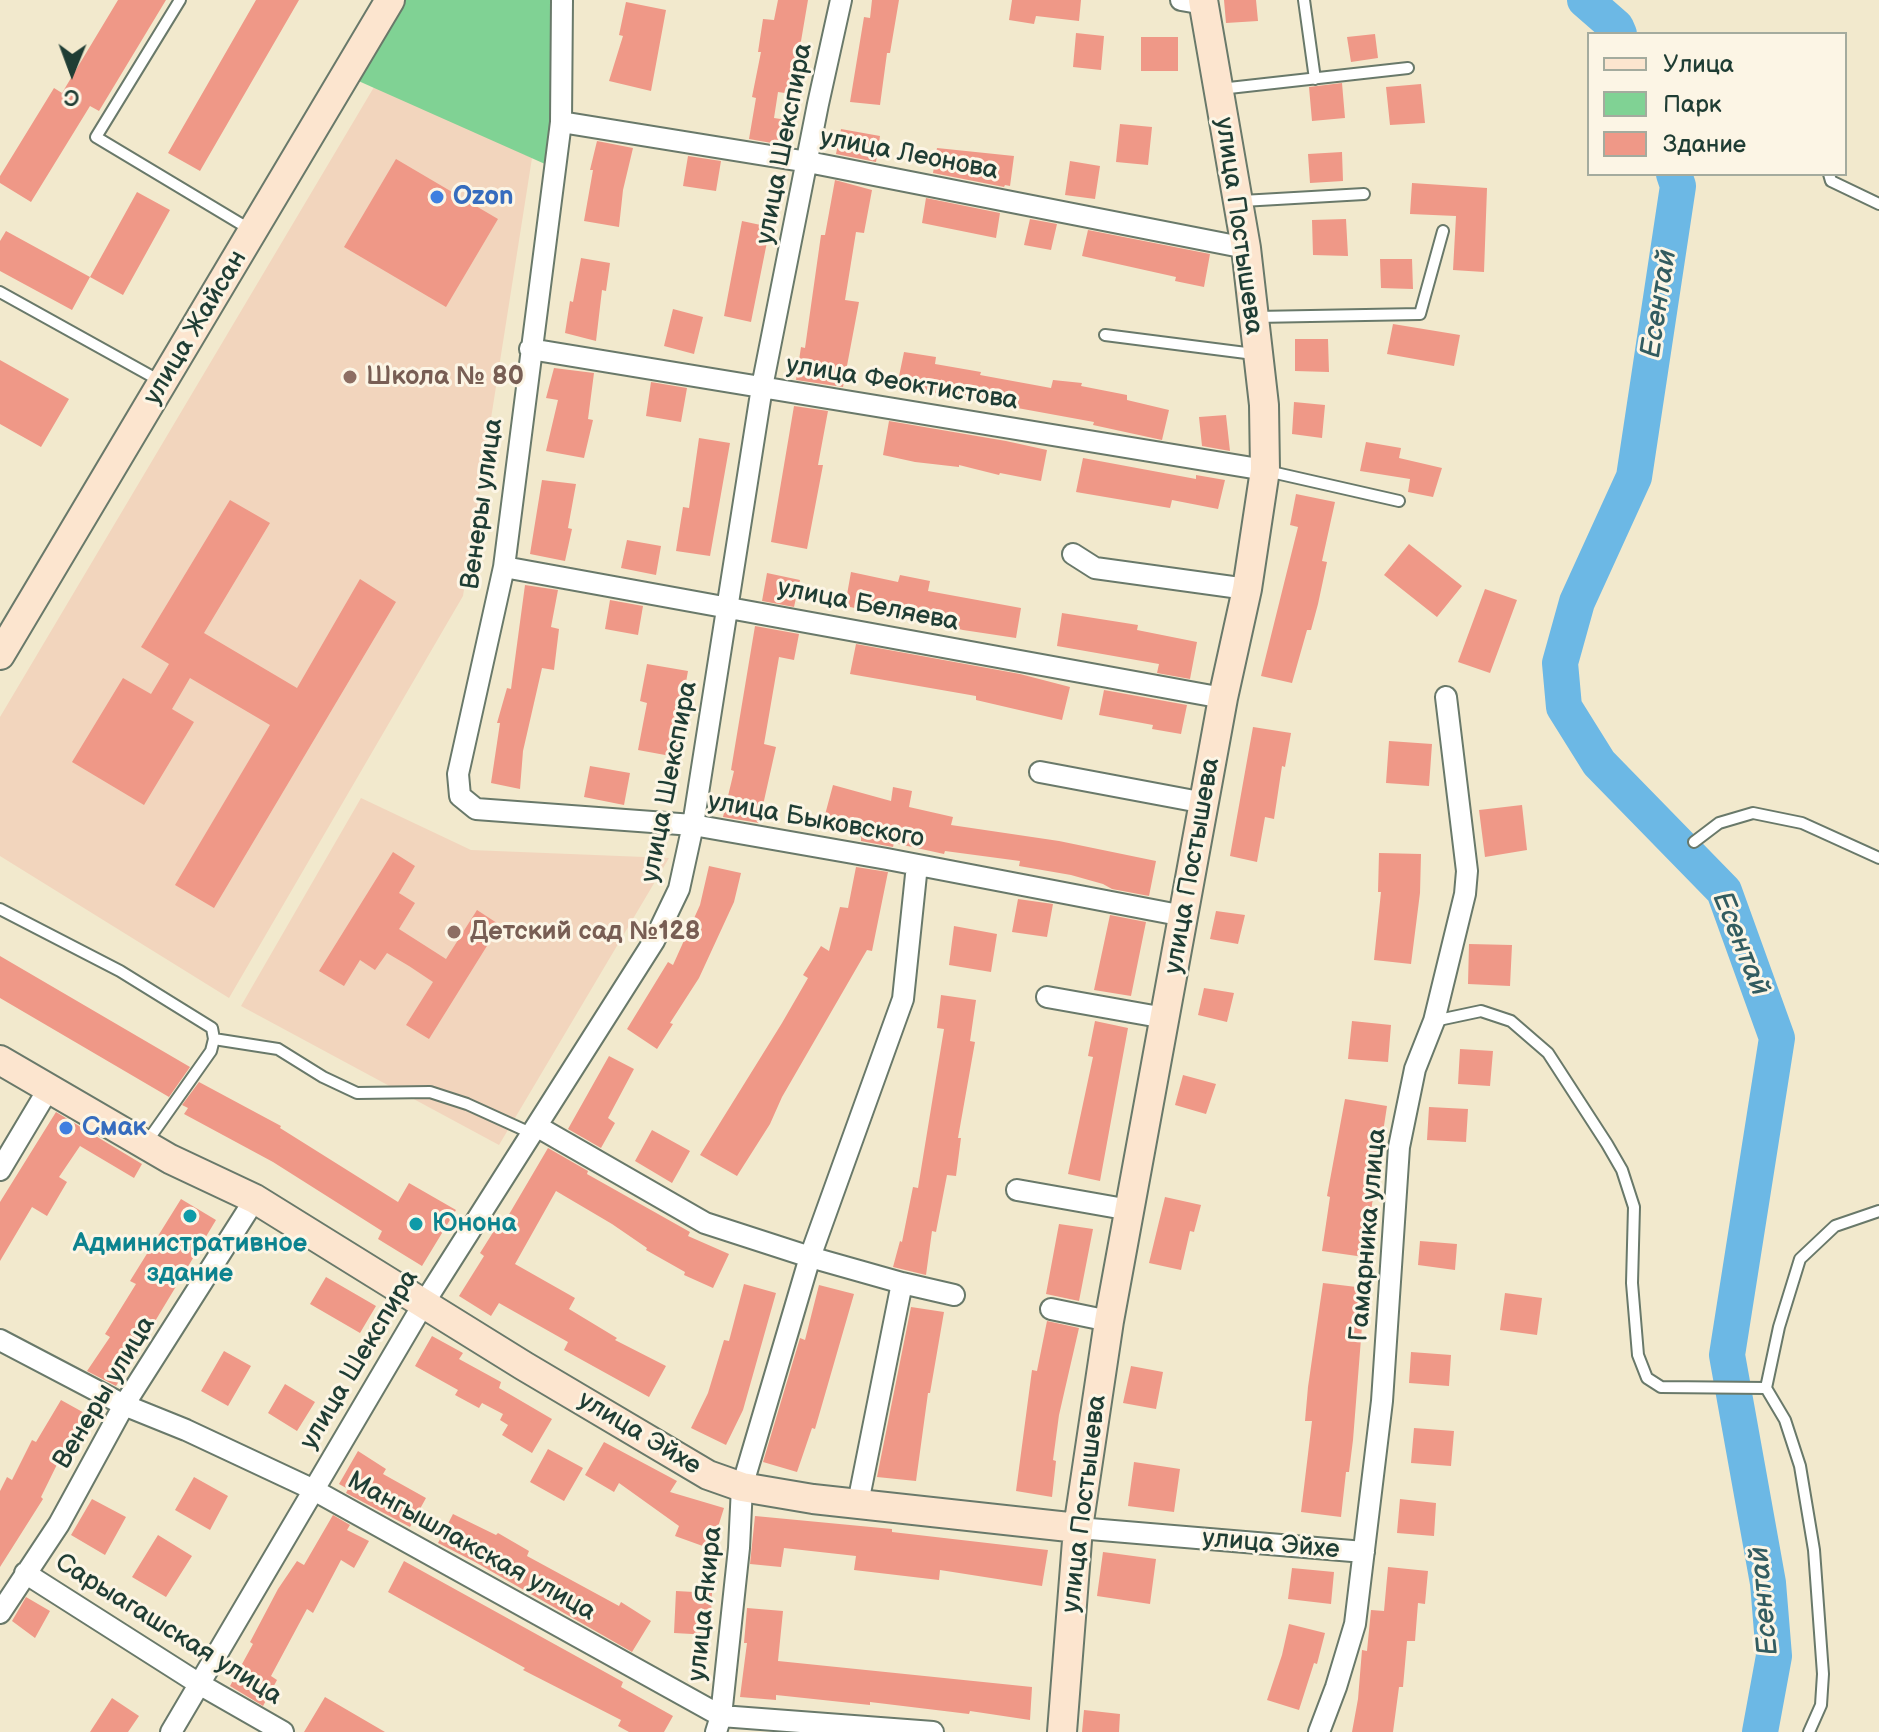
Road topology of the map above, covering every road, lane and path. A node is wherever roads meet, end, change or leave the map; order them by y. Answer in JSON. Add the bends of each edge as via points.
{"nodes":[{"id":1,"x":180,"y":0,"type":"edge"},
{"id":2,"x":390,"y":0,"type":"edge"},
{"id":3,"x":562,"y":0,"type":"edge"},
{"id":4,"x":841,"y":0,"type":"edge"},
{"id":5,"x":1304,"y":0,"type":"edge"},
{"id":6,"x":1196,"y":1,"type":"edge"},
{"id":7,"x":1408,"y":68,"type":"dead end"},
{"id":8,"x":1315,"y":79,"type":"junction"},
{"id":9,"x":1218,"y":89,"type":"junction"},
{"id":10,"x":561,"y":122,"type":"junction"},
{"id":11,"x":808,"y":162,"type":"junction"},
{"id":12,"x":1830,"y":176,"type":"edge"},
{"id":13,"x":1364,"y":194,"type":"dead end"},
{"id":14,"x":1238,"y":201,"type":"junction"},
{"id":15,"x":1879,"y":204,"type":"edge"},
{"id":16,"x":253,"y":231,"type":"junction"},
{"id":17,"x":1443,"y":231,"type":"dead end"},
{"id":18,"x":1246,"y":248,"type":"junction"},
{"id":19,"x":0,"y":292,"type":"edge"},
{"id":20,"x":1254,"y":317,"type":"junction"},
{"id":21,"x":1105,"y":335,"type":"dead end"},
{"id":22,"x":530,"y":349,"type":"junction"},
{"id":23,"x":1256,"y":354,"type":"junction"},
{"id":24,"x":163,"y":383,"type":"junction"},
{"id":25,"x":762,"y":387,"type":"junction"},
{"id":26,"x":1265,"y":470,"type":"junction"},
{"id":27,"x":1399,"y":501,"type":"dead end"},
{"id":28,"x":1073,"y":554,"type":"dead end"},
{"id":29,"x":504,"y":567,"type":"junction"},
{"id":30,"x":1247,"y":589,"type":"junction"},
{"id":31,"x":727,"y":606,"type":"junction"},
{"id":32,"x":0,"y":655,"type":"edge"},
{"id":33,"x":1446,"y":697,"type":"dead end"},
{"id":34,"x":1223,"y":698,"type":"junction"},
{"id":35,"x":1040,"y":772,"type":"dead end"},
{"id":36,"x":458,"y":774,"type":"joint"},
{"id":37,"x":1205,"y":803,"type":"junction"},
{"id":38,"x":693,"y":825,"type":"junction"},
{"id":39,"x":1694,"y":842,"type":"dead end"},
{"id":40,"x":1879,"y":858,"type":"edge"},
{"id":41,"x":917,"y":865,"type":"junction"},
{"id":42,"x":0,"y":909,"type":"edge"},
{"id":43,"x":1184,"y":916,"type":"junction"},
{"id":44,"x":1047,"y":997,"type":"dead end"},
{"id":45,"x":1165,"y":1018,"type":"junction"},
{"id":46,"x":1434,"y":1021,"type":"junction"},
{"id":47,"x":214,"y":1039,"type":"junction"},
{"id":48,"x":0,"y":1060,"type":"edge"},
{"id":49,"x":49,"y":1088,"type":"junction"},
{"id":50,"x":535,"y":1130,"type":"junction"},
{"id":51,"x":145,"y":1144,"type":"junction"},
{"id":52,"x":0,"y":1170,"type":"edge"},
{"id":53,"x":1017,"y":1190,"type":"dead end"},
{"id":54,"x":255,"y":1199,"type":"junction"},
{"id":55,"x":1130,"y":1210,"type":"junction"},
{"id":56,"x":1879,"y":1211,"type":"edge"},
{"id":57,"x":810,"y":1257,"type":"junction"},
{"id":58,"x":902,"y":1283,"type":"junction"},
{"id":59,"x":954,"y":1295,"type":"dead end"},
{"id":60,"x":424,"y":1303,"type":"junction"},
{"id":61,"x":1051,"y":1309,"type":"dead end"},
{"id":62,"x":1109,"y":1321,"type":"junction"},
{"id":63,"x":0,"y":1340,"type":"edge"},
{"id":64,"x":1766,"y":1388,"type":"junction"},
{"id":65,"x":124,"y":1405,"type":"junction"},
{"id":66,"x":742,"y":1487,"type":"junction"},
{"id":67,"x":312,"y":1489,"type":"junction"},
{"id":68,"x":858,"y":1503,"type":"junction"},
{"id":69,"x":1078,"y":1528,"type":"junction"},
{"id":70,"x":1364,"y":1552,"type":"junction"},
{"id":71,"x":25,"y":1573,"type":"junction"},
{"id":72,"x":0,"y":1613,"type":"edge"},
{"id":73,"x":201,"y":1685,"type":"junction"},
{"id":74,"x":718,"y":1724,"type":"edge"},
{"id":75,"x":171,"y":1732,"type":"edge"},
{"id":76,"x":283,"y":1732,"type":"edge"},
{"id":77,"x":933,"y":1732,"type":"edge"},
{"id":78,"x":1062,"y":1732,"type":"edge"},
{"id":79,"x":1319,"y":1732,"type":"edge"},
{"id":80,"x":1809,"y":1732,"type":"edge"}],
"edges":[{"from":1,"to":16,"type":"lane","via":[[96,137]]},
{"from":2,"to":16,"type":"street","name":"улица Жайсан"},
{"from":3,"to":10,"type":"street","name":"Венеры улица"},
{"from":4,"to":11,"type":"street","name":"улица Шекспира"},
{"from":5,"to":8,"type":"lane"},
{"from":6,"to":9,"type":"street","name":"улица Постышева"},
{"from":7,"to":8,"type":"lane"},
{"from":8,"to":9,"type":"lane"},
{"from":9,"to":14,"type":"street","name":"улица Постышева"},
{"from":10,"to":11,"type":"street","name":"улица Леонова"},
{"from":10,"to":22,"type":"street","name":"Венеры улица"},
{"from":11,"to":18,"type":"street","name":"улица Леонова"},
{"from":11,"to":25,"type":"street","name":"улица Шекспира"},
{"from":12,"to":15,"type":"lane"},
{"from":13,"to":14,"type":"lane"},
{"from":14,"to":18,"type":"street","name":"улица Постышева"},
{"from":16,"to":24,"type":"street","name":"улица Жайсан"},
{"from":17,"to":20,"type":"lane","via":[[1420,314]]},
{"from":18,"to":20,"type":"street","name":"улица Постышева"},
{"from":19,"to":24,"type":"lane"},
{"from":20,"to":23,"type":"street","name":"улица Постышева"},
{"from":21,"to":23,"type":"lane"},
{"from":22,"to":25,"type":"street","name":"улица Феоктистова"},
{"from":22,"to":29,"type":"street","name":"Венеры улица"},
{"from":23,"to":26,"type":"street","name":"улица Постышева","via":[[1264,405]]},
{"from":24,"to":32,"type":"street","name":"улица Жайсан"},
{"from":25,"to":26,"type":"street","name":"улица Феоктистова"},
{"from":25,"to":31,"type":"street","name":"улица Шекспира"},
{"from":26,"to":27,"type":"lane"},
{"from":26,"to":30,"type":"street","name":"улица Постышева"},
{"from":28,"to":30,"type":"street","via":[[1095,568]]},
{"from":29,"to":31,"type":"street","name":"улица Беляева"},
{"from":29,"to":36,"type":"street","name":"Венеры улица"},
{"from":30,"to":34,"type":"street","name":"улица Постышева"},
{"from":31,"to":34,"type":"street","name":"улица Беляева"},
{"from":31,"to":38,"type":"street","name":"улица Шекспира"},
{"from":33,"to":46,"type":"street","name":"Гамарника улица","via":[[1467,871]]},
{"from":34,"to":37,"type":"street","name":"улица Постышева"},
{"from":35,"to":37,"type":"street"},
{"from":36,"to":38,"type":"street","name":"улица Быковского","via":[[460,796],[476,809]]},
{"from":37,"to":43,"type":"street","name":"улица Постышева"},
{"from":38,"to":41,"type":"street","name":"улица Быковского"},
{"from":38,"to":50,"type":"street","name":"улица Шекспира","via":[[679,889],[654,941]]},
{"from":39,"to":40,"type":"lane","via":[[1719,823],[1753,813],[1802,823]]},
{"from":41,"to":43,"type":"street","name":"улица Быковского"},
{"from":41,"to":57,"type":"street","name":"улица Якира","via":[[903,999]]},
{"from":42,"to":47,"type":"lane","via":[[194,1015],[212,1028]]},
{"from":43,"to":45,"type":"street","name":"улица Постышева"},
{"from":44,"to":45,"type":"street"},
{"from":45,"to":55,"type":"street","name":"улица Постышева"},
{"from":46,"to":64,"type":"lane","via":[[1481,1011],[1511,1021],[1548,1053],[1622,1170],[1634,1207],[1632,1283],[1638,1355],[1647,1378],[1661,1387]]},
{"from":46,"to":70,"type":"street","name":"Гамарника улица","via":[[1415,1069],[1399,1147],[1382,1401]]},
{"from":47,"to":50,"type":"lane","via":[[278,1049],[357,1093],[430,1092]]},
{"from":47,"to":51,"type":"lane","via":[[211,1051]]},
{"from":48,"to":49,"type":"street","name":"улица Эйхе"},
{"from":49,"to":51,"type":"street","name":"улица Эйхе"},
{"from":49,"to":52,"type":"street"},
{"from":50,"to":57,"type":"street","via":[[705,1223]]},
{"from":50,"to":60,"type":"street","name":"улица Шекспира"},
{"from":51,"to":54,"type":"street","name":"улица Эйхе"},
{"from":53,"to":55,"type":"street"},
{"from":54,"to":60,"type":"street","name":"улица Эйхе"},
{"from":54,"to":65,"type":"street","name":"Венеры улица"},
{"from":55,"to":62,"type":"street","name":"улица Постышева"},
{"from":56,"to":64,"type":"lane","via":[[1835,1226],[1800,1259]]},
{"from":57,"to":58,"type":"street"},
{"from":57,"to":66,"type":"street","name":"улица Якира"},
{"from":58,"to":59,"type":"street"},
{"from":58,"to":68,"type":"street"},
{"from":60,"to":66,"type":"street","name":"улица Эйхе","via":[[708,1475]]},
{"from":60,"to":67,"type":"street","name":"улица Шекспира"},
{"from":61,"to":62,"type":"street"},
{"from":62,"to":69,"type":"street","name":"улица Постышева"},
{"from":63,"to":65,"type":"street","name":"Мангышлакская улица"},
{"from":64,"to":80,"type":"lane","via":[[1785,1420],[1800,1466],[1814,1550],[1823,1674],[1821,1705]]},
{"from":65,"to":67,"type":"street","name":"Мангышлакская улица"},
{"from":65,"to":71,"type":"street","name":"Венеры улица","via":[[59,1524]]},
{"from":66,"to":68,"type":"street","name":"улица Эйхе"},
{"from":66,"to":74,"type":"street","name":"улица Якира"},
{"from":67,"to":73,"type":"street","name":"улица Шекспира"},
{"from":67,"to":74,"type":"street","name":"Мангышлакская улица"},
{"from":68,"to":69,"type":"street","name":"улица Эйхе"},
{"from":69,"to":70,"type":"street","name":"улица Эйхе"},
{"from":69,"to":78,"type":"street","name":"улица Постышева"},
{"from":70,"to":79,"type":"street","name":"Гамарника улица","via":[[1355,1624]]},
{"from":71,"to":72,"type":"street","name":"Венеры улица"},
{"from":71,"to":73,"type":"street","name":"Сарыагашская улица"},
{"from":73,"to":75,"type":"street","name":"улица Шекспира"},
{"from":73,"to":76,"type":"street","name":"Сарыагашская улица"},
{"from":74,"to":77,"type":"street","name":"Мангышлакская улица"}]}
